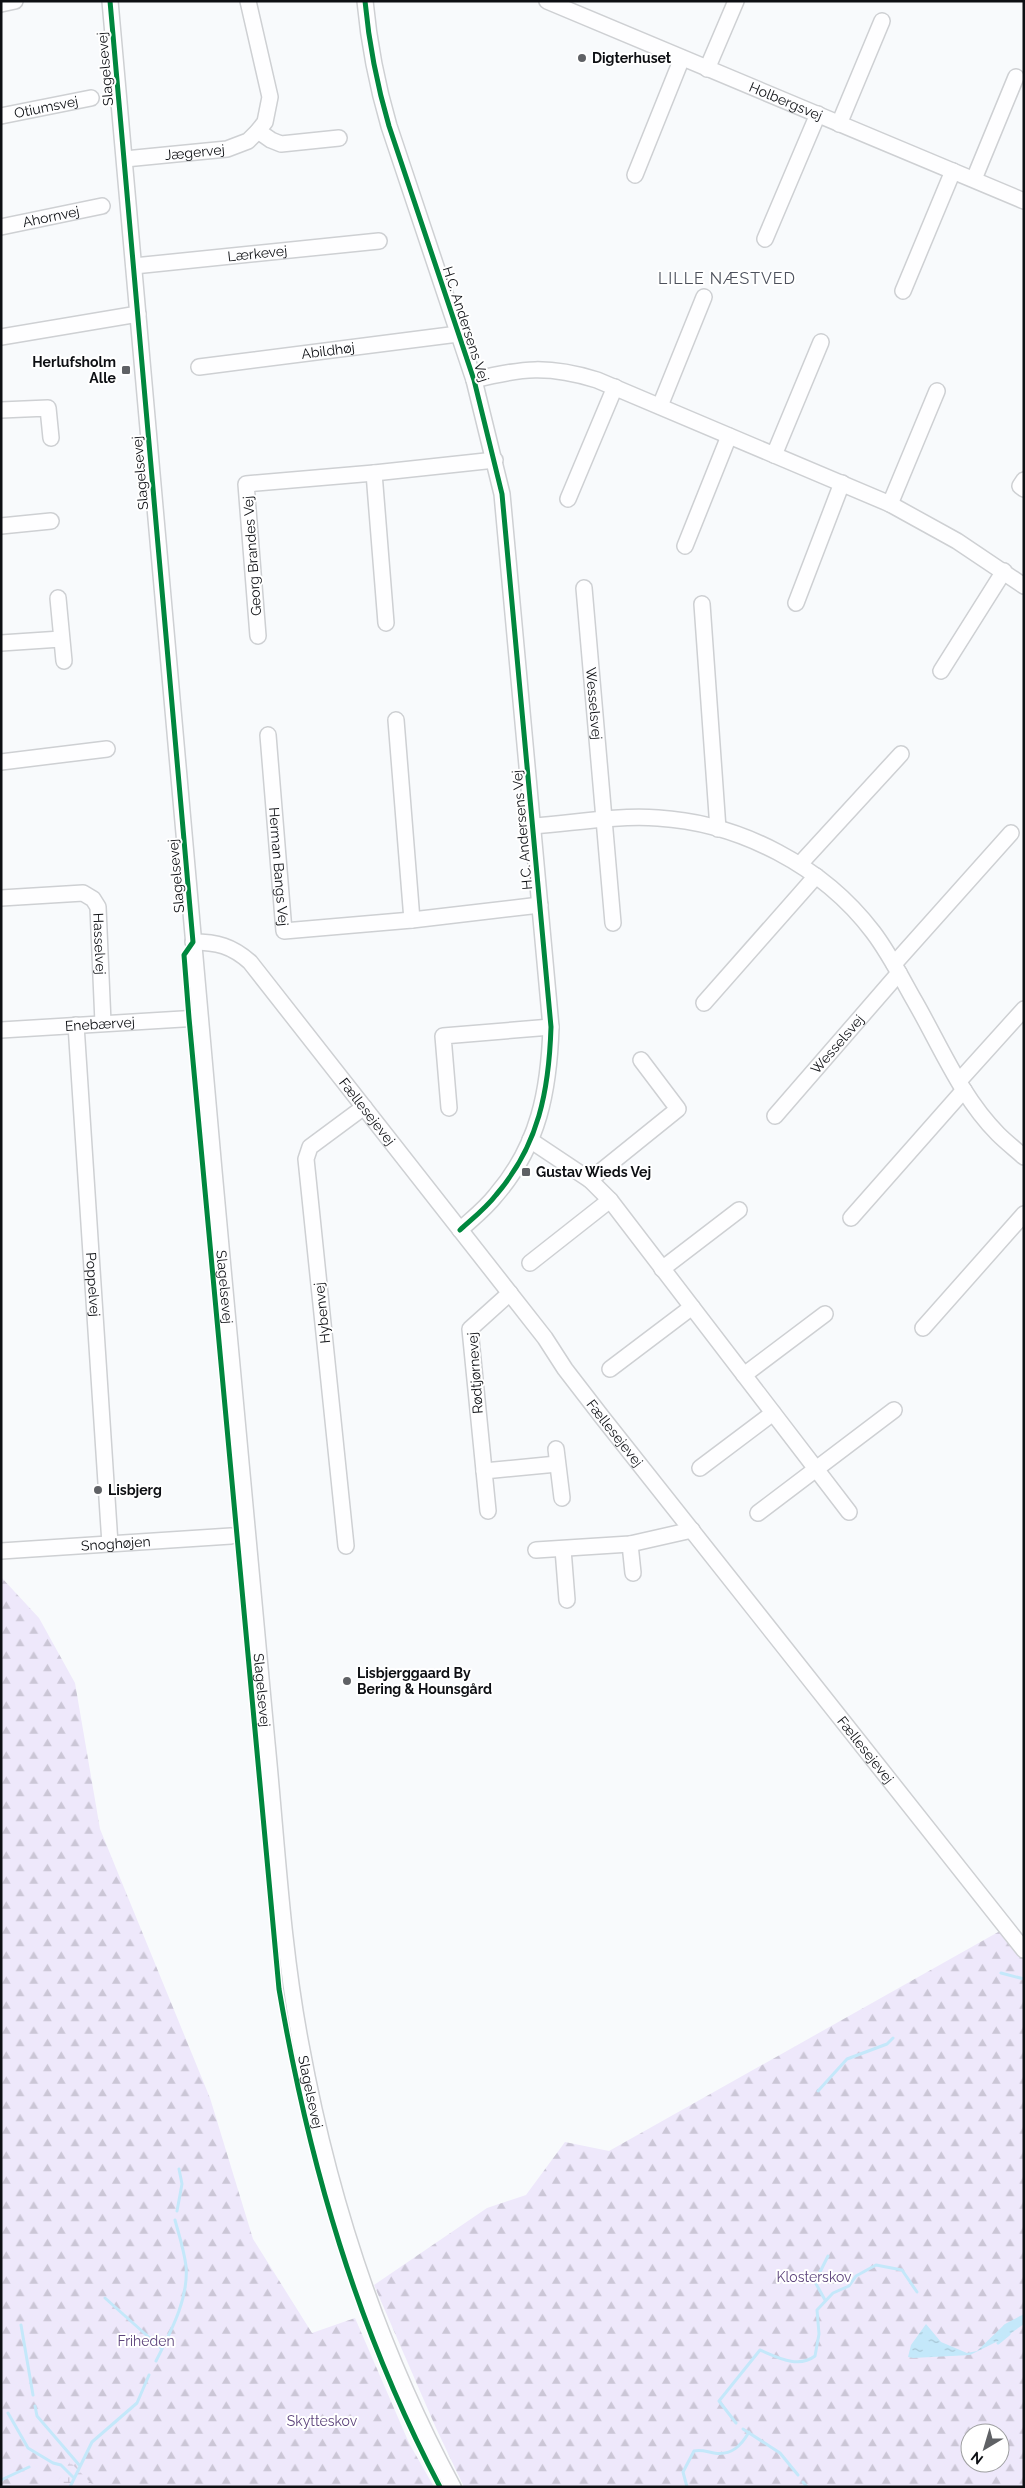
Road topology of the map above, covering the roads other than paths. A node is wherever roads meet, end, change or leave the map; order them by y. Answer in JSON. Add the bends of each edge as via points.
{"nodes":[{"id":1,"x":14,"y":1,"type":"edge"},
{"id":2,"x":110,"y":1,"type":"edge"},
{"id":3,"x":248,"y":1,"type":"edge"},
{"id":4,"x":365,"y":1,"type":"edge"},
{"id":5,"x":547,"y":1,"type":"edge"},
{"id":6,"x":736,"y":1,"type":"edge"},
{"id":7,"x":1,"y":4,"type":"edge"},
{"id":8,"x":882,"y":21,"type":"dead end"},
{"id":9,"x":682,"y":58,"type":"junction"},
{"id":10,"x":707,"y":68,"type":"junction"},
{"id":11,"x":1016,"y":77,"type":"dead end"},
{"id":12,"x":91,"y":98,"type":"dead end"},
{"id":13,"x":818,"y":114,"type":"junction"},
{"id":14,"x":1,"y":116,"type":"edge"},
{"id":15,"x":838,"y":124,"type":"junction"},
{"id":16,"x":258,"y":131,"type":"junction"},
{"id":17,"x":339,"y":138,"type":"dead end"},
{"id":18,"x":125,"y":159,"type":"junction"},
{"id":19,"x":953,"y":171,"type":"junction"},
{"id":20,"x":635,"y":175,"type":"dead end"},
{"id":21,"x":974,"y":179,"type":"junction"},
{"id":22,"x":1024,"y":202,"type":"edge"},
{"id":23,"x":102,"y":206,"type":"dead end"},
{"id":24,"x":1,"y":227,"type":"edge"},
{"id":25,"x":765,"y":238,"type":"dead end"},
{"id":26,"x":379,"y":241,"type":"dead end"},
{"id":27,"x":134,"y":266,"type":"junction"},
{"id":28,"x":903,"y":291,"type":"dead end"},
{"id":29,"x":704,"y":297,"type":"dead end"},
{"id":30,"x":138,"y":314,"type":"junction"},
{"id":31,"x":458,"y":334,"type":"junction"},
{"id":32,"x":1,"y":337,"type":"edge"},
{"id":33,"x":821,"y":342,"type":"dead end"},
{"id":34,"x":199,"y":367,"type":"dead end"},
{"id":35,"x":474,"y":380,"type":"junction"},
{"id":36,"x":615,"y":387,"type":"junction"},
{"id":37,"x":937,"y":391,"type":"dead end"},
{"id":38,"x":660,"y":406,"type":"junction"},
{"id":39,"x":1,"y":410,"type":"edge"},
{"id":40,"x":729,"y":436,"type":"junction"},
{"id":41,"x":51,"y":438,"type":"dead end"},
{"id":42,"x":774,"y":455,"type":"junction"},
{"id":43,"x":495,"y":460,"type":"junction"},
{"id":44,"x":374,"y":474,"type":"junction"},
{"id":45,"x":1024,"y":480,"type":"edge"},
{"id":46,"x":842,"y":483,"type":"junction"},
{"id":47,"x":1024,"y":489,"type":"edge"},
{"id":48,"x":568,"y":499,"type":"dead end"},
{"id":49,"x":890,"y":504,"type":"junction"},
{"id":50,"x":52,"y":521,"type":"dead end"},
{"id":51,"x":1,"y":526,"type":"edge"},
{"id":52,"x":685,"y":546,"type":"dead end"},
{"id":53,"x":1004,"y":571,"type":"junction"},
{"id":54,"x":1024,"y":586,"type":"edge"},
{"id":55,"x":584,"y":588,"type":"dead end"},
{"id":56,"x":58,"y":598,"type":"dead end"},
{"id":57,"x":796,"y":603,"type":"dead end"},
{"id":58,"x":702,"y":604,"type":"dead end"},
{"id":59,"x":386,"y":623,"type":"dead end"},
{"id":60,"x":258,"y":636,"type":"dead end"},
{"id":61,"x":61,"y":639,"type":"junction"},
{"id":62,"x":1,"y":643,"type":"edge"},
{"id":63,"x":64,"y":661,"type":"dead end"},
{"id":64,"x":941,"y":671,"type":"dead end"},
{"id":65,"x":396,"y":720,"type":"dead end"},
{"id":66,"x":268,"y":735,"type":"dead end"},
{"id":67,"x":106,"y":749,"type":"dead end"},
{"id":68,"x":901,"y":754,"type":"dead end"},
{"id":69,"x":1,"y":762,"type":"edge"},
{"id":70,"x":605,"y":820,"type":"junction"},
{"id":71,"x":534,"y":826,"type":"junction"},
{"id":72,"x":718,"y":829,"type":"junction"},
{"id":73,"x":1011,"y":833,"type":"dead end"},
{"id":74,"x":800,"y":864,"type":"junction"},
{"id":75,"x":816,"y":876,"type":"junction"},
{"id":76,"x":1,"y":898,"type":"edge"},
{"id":77,"x":540,"y":905,"type":"junction"},
{"id":78,"x":412,"y":920,"type":"junction"},
{"id":79,"x":613,"y":923,"type":"dead end"},
{"id":80,"x":193,"y":942,"type":"junction"},
{"id":81,"x":897,"y":968,"type":"junction"},
{"id":82,"x":704,"y":1003,"type":"dead end"},
{"id":83,"x":1024,"y":1009,"type":"edge"},
{"id":84,"x":199,"y":1018,"type":"junction"},
{"id":85,"x":103,"y":1024,"type":"junction"},
{"id":86,"x":76,"y":1025,"type":"junction"},
{"id":87,"x":551,"y":1027,"type":"junction"},
{"id":88,"x":1,"y":1030,"type":"edge"},
{"id":89,"x":641,"y":1060,"type":"dead end"},
{"id":90,"x":961,"y":1086,"type":"junction"},
{"id":91,"x":364,"y":1106,"type":"junction"},
{"id":92,"x":449,"y":1108,"type":"dead end"},
{"id":93,"x":775,"y":1116,"type":"dead end"},
{"id":94,"x":530,"y":1140,"type":"junction"},
{"id":95,"x":1024,"y":1156,"type":"edge"},
{"id":96,"x":590,"y":1180,"type":"junction"},
{"id":97,"x":610,"y":1200,"type":"junction"},
{"id":98,"x":739,"y":1210,"type":"dead end"},
{"id":99,"x":1024,"y":1214,"type":"edge"},
{"id":100,"x":850,"y":1218,"type":"dead end"},
{"id":101,"x":460,"y":1230,"type":"junction"},
{"id":102,"x":530,"y":1263,"type":"dead end"},
{"id":103,"x":662,"y":1269,"type":"junction"},
{"id":104,"x":510,"y":1293,"type":"junction"},
{"id":105,"x":692,"y":1307,"type":"junction"},
{"id":106,"x":825,"y":1314,"type":"dead end"},
{"id":107,"x":923,"y":1328,"type":"dead end"},
{"id":108,"x":610,"y":1369,"type":"dead end"},
{"id":109,"x":744,"y":1375,"type":"junction"},
{"id":110,"x":894,"y":1410,"type":"dead end"},
{"id":111,"x":773,"y":1413,"type":"junction"},
{"id":112,"x":556,"y":1448,"type":"dead end"},
{"id":113,"x":557,"y":1464,"type":"junction"},
{"id":114,"x":700,"y":1468,"type":"dead end"},
{"id":115,"x":816,"y":1469,"type":"junction"},
{"id":116,"x":484,"y":1472,"type":"junction"},
{"id":117,"x":562,"y":1498,"type":"dead end"},
{"id":118,"x":488,"y":1511,"type":"dead end"},
{"id":119,"x":848,"y":1512,"type":"dead end"},
{"id":120,"x":758,"y":1513,"type":"dead end"},
{"id":121,"x":692,"y":1530,"type":"junction"},
{"id":122,"x":231,"y":1536,"type":"dead end"},
{"id":123,"x":110,"y":1544,"type":"junction"},
{"id":124,"x":630,"y":1544,"type":"junction"},
{"id":125,"x":346,"y":1546,"type":"dead end"},
{"id":126,"x":563,"y":1549,"type":"junction"},
{"id":127,"x":536,"y":1550,"type":"dead end"},
{"id":128,"x":1,"y":1551,"type":"edge"},
{"id":129,"x":633,"y":1573,"type":"dead end"},
{"id":130,"x":567,"y":1600,"type":"dead end"},
{"id":131,"x":1024,"y":1950,"type":"edge"},
{"id":132,"x":453,"y":2487,"type":"edge"}],
"edges":[{"from":1,"to":7,"type":"street"},
{"from":2,"to":18,"type":"street","name":"Slagelsevej"},
{"from":3,"to":16,"type":"street","via":[[270,97],[265,122]]},
{"from":4,"to":31,"type":"street","name":"H.C. Andersens Vej","via":[[374,66],[389,126]]},
{"from":5,"to":9,"type":"street","name":"Holbergsvej"},
{"from":6,"to":10,"type":"street"},
{"from":8,"to":15,"type":"street"},
{"from":9,"to":10,"type":"street","name":"Holbergsvej"},
{"from":9,"to":20,"type":"street"},
{"from":10,"to":13,"type":"street","name":"Holbergsvej"},
{"from":11,"to":21,"type":"street"},
{"from":12,"to":14,"type":"street","name":"Otiumsvej"},
{"from":13,"to":15,"type":"street","name":"Holbergsvej"},
{"from":13,"to":25,"type":"street"},
{"from":15,"to":19,"type":"street","name":"Holbergsvej"},
{"from":16,"to":17,"type":"street","via":[[281,144]]},
{"from":16,"to":18,"type":"street","name":"Jægervej","via":[[248,141],[226,149]]},
{"from":18,"to":27,"type":"street","name":"Slagelsevej"},
{"from":19,"to":21,"type":"street","name":"Holbergsvej"},
{"from":19,"to":28,"type":"street"},
{"from":21,"to":22,"type":"street","name":"Holbergsvej"},
{"from":23,"to":24,"type":"street","name":"Ahornvej"},
{"from":26,"to":27,"type":"street","name":"Lærkevej"},
{"from":27,"to":30,"type":"street","name":"Slagelsevej"},
{"from":29,"to":38,"type":"street"},
{"from":30,"to":32,"type":"street"},
{"from":30,"to":80,"type":"street","name":"Slagelsevej"},
{"from":31,"to":34,"type":"street","name":"Abildhøj"},
{"from":31,"to":35,"type":"street","name":"H.C. Andersens Vej"},
{"from":33,"to":42,"type":"street"},
{"from":35,"to":36,"type":"street","via":[[516,370],[552,369]]},
{"from":35,"to":43,"type":"street","name":"H.C. Andersens Vej"},
{"from":36,"to":38,"type":"street"},
{"from":36,"to":48,"type":"street"},
{"from":37,"to":49,"type":"street"},
{"from":38,"to":40,"type":"street"},
{"from":39,"to":41,"type":"street","via":[[48,408]]},
{"from":40,"to":42,"type":"street"},
{"from":40,"to":52,"type":"street"},
{"from":42,"to":46,"type":"street"},
{"from":43,"to":44,"type":"street","name":"Georg Brandes Vej"},
{"from":43,"to":71,"type":"street","name":"H.C. Andersens Vej","via":[[506,527]]},
{"from":44,"to":59,"type":"street"},
{"from":44,"to":60,"type":"street","name":"Georg Brandes Vej","via":[[246,484]]},
{"from":45,"to":47,"type":"street","via":[[1020,486]]},
{"from":46,"to":49,"type":"street"},
{"from":46,"to":57,"type":"street"},
{"from":49,"to":53,"type":"street"},
{"from":50,"to":51,"type":"street"},
{"from":53,"to":54,"type":"street"},
{"from":53,"to":64,"type":"street"},
{"from":55,"to":70,"type":"street","name":"Wesselsvej"},
{"from":56,"to":61,"type":"street"},
{"from":58,"to":72,"type":"street"},
{"from":61,"to":62,"type":"street"},
{"from":61,"to":63,"type":"street"},
{"from":65,"to":78,"type":"street"},
{"from":66,"to":78,"type":"street","name":"Herman Bangs Vej","via":[[284,931]]},
{"from":67,"to":69,"type":"street"},
{"from":68,"to":74,"type":"street"},
{"from":70,"to":71,"type":"street"},
{"from":70,"to":72,"type":"street","via":[[658,818]]},
{"from":70,"to":79,"type":"street","name":"Wesselsvej"},
{"from":71,"to":77,"type":"street","name":"H.C. Andersens Vej"},
{"from":72,"to":74,"type":"street","via":[[752,840]]},
{"from":73,"to":81,"type":"street","name":"Wesselsvej"},
{"from":74,"to":75,"type":"street"},
{"from":75,"to":81,"type":"street","via":[[849,904],[873,931]]},
{"from":75,"to":82,"type":"street"},
{"from":76,"to":85,"type":"street","name":"Hasselvej","via":[[83,893],[93,899],[98,907]]},
{"from":77,"to":78,"type":"street","name":"Herman Bangs Vej"},
{"from":77,"to":87,"type":"street","name":"H.C. Andersens Vej"},
{"from":80,"to":84,"type":"street","name":"Slagelsevej"},
{"from":80,"to":91,"type":"street","name":"Fællesejevej","via":[[214,942],[250,962]]},
{"from":81,"to":90,"type":"street"},
{"from":81,"to":93,"type":"street","name":"Wesselsvej"},
{"from":83,"to":90,"type":"street"},
{"from":84,"to":85,"type":"street","name":"Enebærvej"},
{"from":84,"to":132,"type":"street","name":"Slagelsevej","via":[[288,1952],[300,2044],[348,2238],[408,2396]]},
{"from":85,"to":86,"type":"street","name":"Enebærvej"},
{"from":86,"to":88,"type":"street","name":"Enebærvej"},
{"from":86,"to":123,"type":"street","name":"Poppelvej"},
{"from":87,"to":92,"type":"street","via":[[443,1036]]},
{"from":87,"to":94,"type":"street","name":"H.C. Andersens Vej","via":[[550,1070]]},
{"from":89,"to":96,"type":"street","via":[[678,1109]]},
{"from":90,"to":95,"type":"street","via":[[997,1134]]},
{"from":90,"to":100,"type":"street"},
{"from":91,"to":101,"type":"street","name":"Fællesejevej"},
{"from":91,"to":125,"type":"street","name":"Hybenvej","via":[[310,1147],[306,1159]]},
{"from":94,"to":96,"type":"street"},
{"from":94,"to":101,"type":"street","name":"H.C. Andersens Vej","via":[[496,1196]]},
{"from":96,"to":97,"type":"street"},
{"from":97,"to":102,"type":"street"},
{"from":97,"to":103,"type":"street"},
{"from":98,"to":103,"type":"street"},
{"from":99,"to":107,"type":"street"},
{"from":101,"to":104,"type":"street","name":"Fællesejevej"},
{"from":103,"to":105,"type":"street"},
{"from":104,"to":116,"type":"street","name":"Rødtjørnevej","via":[[470,1329]]},
{"from":104,"to":121,"type":"street","name":"Fællesejevej","via":[[565,1369]]},
{"from":105,"to":108,"type":"street"},
{"from":105,"to":109,"type":"street"},
{"from":106,"to":109,"type":"street"},
{"from":109,"to":111,"type":"street"},
{"from":110,"to":115,"type":"street"},
{"from":111,"to":114,"type":"street"},
{"from":111,"to":115,"type":"street"},
{"from":112,"to":113,"type":"street"},
{"from":113,"to":116,"type":"street"},
{"from":113,"to":117,"type":"street"},
{"from":115,"to":119,"type":"street"},
{"from":115,"to":120,"type":"street"},
{"from":116,"to":118,"type":"street","name":"Rødtjørnevej"},
{"from":121,"to":124,"type":"street"},
{"from":121,"to":131,"type":"street","name":"Fællesejevej"},
{"from":122,"to":123,"type":"street","name":"Snoghøjen"},
{"from":123,"to":128,"type":"street","name":"Snoghøjen"},
{"from":124,"to":126,"type":"street"},
{"from":124,"to":129,"type":"street"},
{"from":126,"to":127,"type":"street"},
{"from":126,"to":130,"type":"street"}]}
